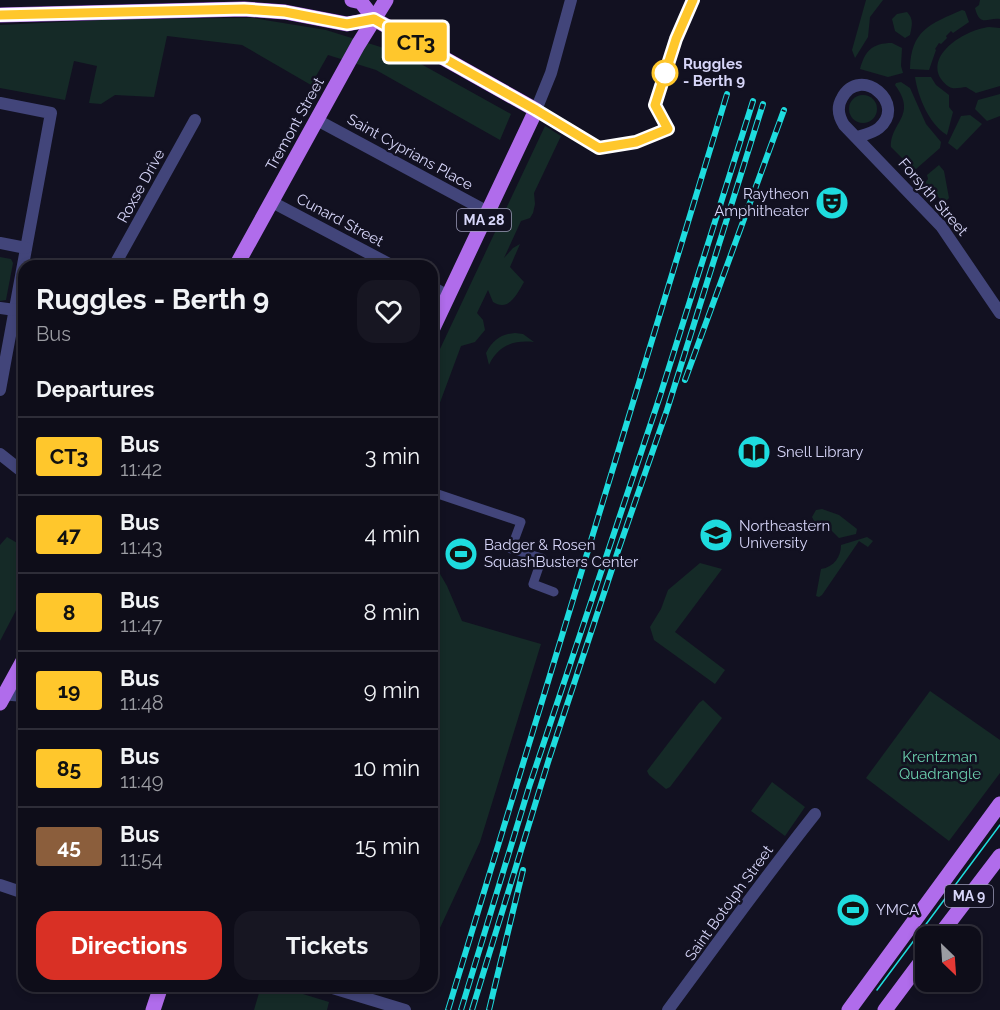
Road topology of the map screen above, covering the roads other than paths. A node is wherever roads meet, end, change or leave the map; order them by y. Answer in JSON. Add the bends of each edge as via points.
{"nodes":[{"id":1,"x":352,"y":0,"type":"edge"},
{"id":2,"x":386,"y":0,"type":"edge"},
{"id":3,"x":572,"y":0,"type":"edge"},
{"id":4,"x":0,"y":15,"type":"edge"},
{"id":5,"x":374,"y":19,"type":"junction"},
{"id":6,"x":0,"y":103,"type":"edge"},
{"id":7,"x":536,"y":110,"type":"junction"},
{"id":8,"x":195,"y":120,"type":"dead end"},
{"id":9,"x":317,"y":120,"type":"junction"},
{"id":10,"x":857,"y":137,"type":"junction"},
{"id":11,"x":272,"y":202,"type":"junction"},
{"id":12,"x":488,"y":212,"type":"junction"},
{"id":13,"x":0,"y":243,"type":"edge"},
{"id":14,"x":26,"y":248,"type":"junction"},
{"id":15,"x":24,"y":260,"type":"edge"},
{"id":16,"x":117,"y":260,"type":"edge"},
{"id":17,"x":239,"y":260,"type":"edge"},
{"id":18,"x":382,"y":260,"type":"edge"},
{"id":19,"x":438,"y":290,"type":"edge"},
{"id":20,"x":18,"y":293,"type":"edge"},
{"id":21,"x":448,"y":296,"type":"junction"},
{"id":22,"x":0,"y":308,"type":"edge"},
{"id":23,"x":15,"y":310,"type":"junction"},
{"id":24,"x":1000,"y":313,"type":"edge"},
{"id":25,"x":438,"y":317,"type":"edge"},
{"id":26,"x":0,"y":390,"type":"edge"},
{"id":27,"x":0,"y":454,"type":"edge"},
{"id":28,"x":18,"y":468,"type":"edge"},
{"id":29,"x":438,"y":494,"type":"edge"},
{"id":30,"x":554,"y":592,"type":"dead end"},
{"id":31,"x":18,"y":669,"type":"edge"},
{"id":32,"x":18,"y":696,"type":"edge"},
{"id":33,"x":2,"y":697,"type":"edge"},
{"id":34,"x":1000,"y":804,"type":"edge"},
{"id":35,"x":815,"y":814,"type":"dead end"},
{"id":36,"x":1000,"y":856,"type":"edge"},
{"id":37,"x":0,"y":885,"type":"edge"},
{"id":38,"x":18,"y":890,"type":"edge"},
{"id":39,"x":947,"y":926,"type":"edge"},
{"id":40,"x":915,"y":970,"type":"edge"},
{"id":41,"x":159,"y":992,"type":"edge"},
{"id":42,"x":346,"y":992,"type":"edge"},
{"id":43,"x":153,"y":1010,"type":"edge"},
{"id":44,"x":405,"y":1010,"type":"edge"},
{"id":45,"x":668,"y":1010,"type":"edge"},
{"id":46,"x":849,"y":1010,"type":"edge"},
{"id":47,"x":885,"y":1010,"type":"edge"}],
"edges":[{"from":1,"to":5,"type":"main road","via":[[361,2]]},
{"from":2,"to":5,"type":"main road","name":"Tremont Street"},
{"from":3,"to":7,"type":"street"},
{"from":4,"to":5,"type":"main road","via":[[244,9],[294,13],[347,24]]},
{"from":5,"to":7,"type":"main road"},
{"from":5,"to":9,"type":"main road","name":"Tremont Street"},
{"from":6,"to":14,"type":"street","via":[[51,113]]},
{"from":7,"to":12,"type":"main road","number":"MA 28"},
{"from":8,"to":16,"type":"street","name":"Roxse Drive"},
{"from":9,"to":11,"type":"main road","name":"Tremont Street"},
{"from":9,"to":12,"type":"street","name":"Saint Cyprians Place"},
{"from":10,"to":10,"type":"street","name":"Forsyth Street","via":[[878,129],[886,116],[883,95],[866,85],[846,92],[839,107],[841,120]]},
{"from":10,"to":24,"type":"street","name":"Forsyth Street","via":[[941,225]]},
{"from":11,"to":17,"type":"main road","name":"Tremont Street"},
{"from":11,"to":18,"type":"street","name":"Cunard Street"},
{"from":12,"to":21,"type":"main road","number":"MA 28"},
{"from":13,"to":14,"type":"street"},
{"from":14,"to":15,"type":"street"},
{"from":19,"to":21,"type":"street"},
{"from":20,"to":23,"type":"street"},
{"from":21,"to":25,"type":"main road","number":"MA 28"},
{"from":22,"to":23,"type":"street"},
{"from":23,"to":26,"type":"street"},
{"from":27,"to":28,"type":"street"},
{"from":29,"to":30,"type":"street","via":[[520,522],[511,549],[542,558],[533,584]]},
{"from":31,"to":33,"type":"main road"},
{"from":32,"to":33,"type":"street"},
{"from":34,"to":46,"type":"main road","number":"MA 9"},
{"from":35,"to":45,"type":"street","name":"Saint Botolph Street"},
{"from":36,"to":39,"type":"main road","number":"MA 9"},
{"from":37,"to":38,"type":"street"},
{"from":40,"to":47,"type":"main road"},
{"from":41,"to":43,"type":"main road"},
{"from":42,"to":44,"type":"street"}]}
